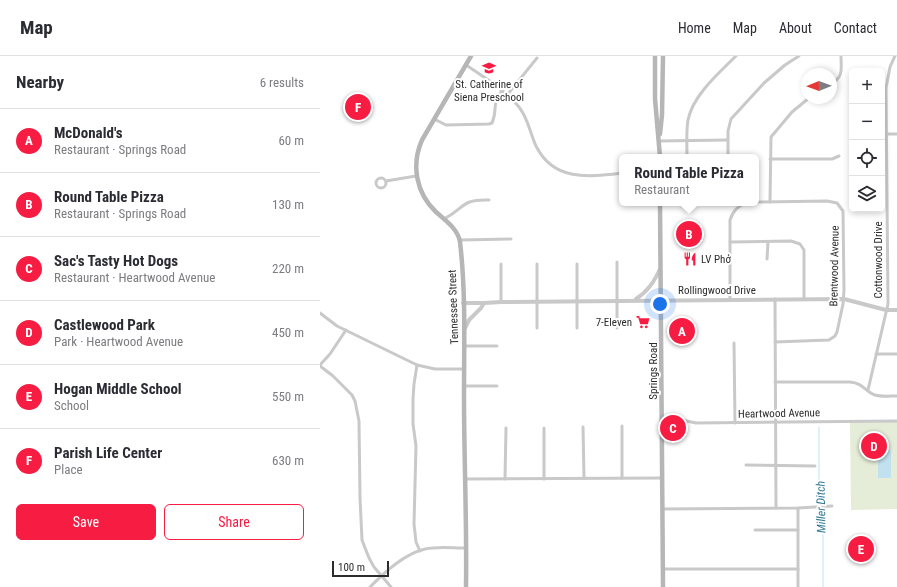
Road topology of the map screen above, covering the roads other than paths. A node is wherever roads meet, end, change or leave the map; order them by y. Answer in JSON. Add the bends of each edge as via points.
{"nodes":[{"id":1,"x":471,"y":56,"type":"edge"},
{"id":2,"x":655,"y":56,"type":"edge"},
{"id":3,"x":663,"y":56,"type":"edge"},
{"id":4,"x":736,"y":56,"type":"edge"},
{"id":5,"x":799,"y":56,"type":"edge"},
{"id":6,"x":841,"y":56,"type":"edge"},
{"id":7,"x":895,"y":56,"type":"edge"},
{"id":8,"x":537,"y":58,"type":"dead end"},
{"id":9,"x":466,"y":65,"type":"junction"},
{"id":10,"x":837,"y":79,"type":"edge"},
{"id":11,"x":502,"y":91,"type":"junction"},
{"id":12,"x":507,"y":95,"type":"junction"},
{"id":13,"x":802,"y":104,"type":"edge"},
{"id":14,"x":436,"y":120,"type":"junction"},
{"id":15,"x":886,"y":134,"type":"junction"},
{"id":16,"x":897,"y":134,"type":"edge"},
{"id":17,"x":728,"y":140,"type":"junction"},
{"id":18,"x":659,"y":141,"type":"junction"},
{"id":19,"x":687,"y":141,"type":"junction"},
{"id":20,"x":660,"y":154,"type":"edge"},
{"id":21,"x":687,"y":154,"type":"edge"},
{"id":22,"x":728,"y":154,"type":"edge"},
{"id":23,"x":839,"y":156,"type":"dead end"},
{"id":24,"x":770,"y":159,"type":"junction"},
{"id":25,"x":619,"y":173,"type":"edge"},
{"id":26,"x":416,"y":176,"type":"junction"},
{"id":27,"x":386,"y":181,"type":"dead end"},
{"id":28,"x":489,"y":200,"type":"dead end"},
{"id":29,"x":759,"y":202,"type":"edge"},
{"id":30,"x":770,"y":202,"type":"junction"},
{"id":31,"x":660,"y":206,"type":"edge"},
{"id":32,"x":740,"y":206,"type":"edge"},
{"id":33,"x":444,"y":219,"type":"junction"},
{"id":34,"x":510,"y":239,"type":"dead end"},
{"id":35,"x":460,"y":240,"type":"junction"},
{"id":36,"x":730,"y":242,"type":"junction"},
{"id":37,"x":768,"y":242,"type":"junction"},
{"id":38,"x":767,"y":259,"type":"dead end"},
{"id":39,"x":617,"y":262,"type":"dead end"},
{"id":40,"x":501,"y":264,"type":"dead end"},
{"id":41,"x":537,"y":264,"type":"dead end"},
{"id":42,"x":578,"y":264,"type":"dead end"},
{"id":43,"x":661,"y":267,"type":"junction"},
{"id":44,"x":775,"y":299,"type":"junction"},
{"id":45,"x":804,"y":299,"type":"junction"},
{"id":46,"x":844,"y":299,"type":"junction"},
{"id":47,"x":617,"y":300,"type":"junction"},
{"id":48,"x":635,"y":300,"type":"junction"},
{"id":49,"x":661,"y":300,"type":"junction"},
{"id":50,"x":730,"y":300,"type":"junction"},
{"id":51,"x":537,"y":301,"type":"junction"},
{"id":52,"x":578,"y":301,"type":"junction"},
{"id":53,"x":502,"y":302,"type":"junction"},
{"id":54,"x":463,"y":303,"type":"junction"},
{"id":55,"x":484,"y":303,"type":"junction"},
{"id":56,"x":886,"y":310,"type":"junction"},
{"id":57,"x":897,"y":310,"type":"edge"},
{"id":58,"x":320,"y":313,"type":"edge"},
{"id":59,"x":537,"y":328,"type":"dead end"},
{"id":60,"x":578,"y":328,"type":"dead end"},
{"id":61,"x":617,"y":328,"type":"dead end"},
{"id":62,"x":346,"y":330,"type":"junction"},
{"id":63,"x":463,"y":332,"type":"junction"},
{"id":64,"x":775,"y":342,"type":"junction"},
{"id":65,"x":734,"y":343,"type":"dead end"},
{"id":66,"x":464,"y":346,"type":"junction"},
{"id":67,"x":496,"y":346,"type":"dead end"},
{"id":68,"x":876,"y":354,"type":"junction"},
{"id":69,"x":897,"y":354,"type":"edge"},
{"id":70,"x":418,"y":365,"type":"junction"},
{"id":71,"x":320,"y":366,"type":"edge"},
{"id":72,"x":464,"y":369,"type":"junction"},
{"id":73,"x":775,"y":382,"type":"junction"},
{"id":74,"x":464,"y":386,"type":"junction"},
{"id":75,"x":497,"y":386,"type":"dead end"},
{"id":76,"x":868,"y":390,"type":"junction"},
{"id":77,"x":897,"y":396,"type":"edge"},
{"id":78,"x":662,"y":419,"type":"junction"},
{"id":79,"x":897,"y":421,"type":"edge"},
{"id":80,"x":776,"y":422,"type":"junction"},
{"id":81,"x":735,"y":423,"type":"junction"},
{"id":82,"x":622,"y":426,"type":"dead end"},
{"id":83,"x":583,"y":427,"type":"dead end"},
{"id":84,"x":506,"y":428,"type":"dead end"},
{"id":85,"x":544,"y":428,"type":"dead end"},
{"id":86,"x":746,"y":465,"type":"dead end"},
{"id":87,"x":776,"y":466,"type":"junction"},
{"id":88,"x":815,"y":466,"type":"dead end"},
{"id":89,"x":584,"y":478,"type":"junction"},
{"id":90,"x":622,"y":478,"type":"junction"},
{"id":91,"x":662,"y":478,"type":"junction"},
{"id":92,"x":465,"y":479,"type":"junction"},
{"id":93,"x":505,"y":479,"type":"junction"},
{"id":94,"x":544,"y":479,"type":"junction"},
{"id":95,"x":832,"y":506,"type":"dead end"},
{"id":96,"x":776,"y":508,"type":"junction"},
{"id":97,"x":798,"y":508,"type":"junction"},
{"id":98,"x":663,"y":509,"type":"junction"},
{"id":99,"x":755,"y":530,"type":"dead end"},
{"id":100,"x":798,"y":530,"type":"junction"},
{"id":101,"x":465,"y":548,"type":"junction"},
{"id":102,"x":420,"y":551,"type":"junction"},
{"id":103,"x":663,"y":569,"type":"junction"},
{"id":104,"x":798,"y":569,"type":"junction"},
{"id":105,"x":382,"y":575,"type":"junction"},
{"id":106,"x":370,"y":587,"type":"edge"},
{"id":107,"x":391,"y":587,"type":"edge"},
{"id":108,"x":466,"y":587,"type":"edge"},
{"id":109,"x":663,"y":587,"type":"edge"},
{"id":110,"x":798,"y":587,"type":"edge"}],
"edges":[{"from":1,"to":9,"type":"main road"},
{"from":2,"to":18,"type":"main road"},
{"from":3,"to":18,"type":"main road","via":[[663,109]]},
{"from":4,"to":19,"type":"street","via":[[695,101],[688,121]]},
{"from":5,"to":17,"type":"street","via":[[773,75],[735,115],[729,125]]},
{"from":6,"to":10,"type":"street","via":[[840,76]]},
{"from":7,"to":15,"type":"street","name":"Cottonwood Drive","via":[[886,88]]},
{"from":8,"to":12,"type":"street"},
{"from":9,"to":11,"type":"street"},
{"from":9,"to":14,"type":"main road"},
{"from":11,"to":12,"type":"street"},
{"from":11,"to":14,"type":"street","via":[[496,98],[495,117],[492,123],[446,125]]},
{"from":12,"to":25,"type":"street","via":[[519,106],[536,145],[554,167],[578,176]]},
{"from":13,"to":24,"type":"street","via":[[775,132],[770,141]]},
{"from":14,"to":26,"type":"main road","via":[[418,148]]},
{"from":15,"to":16,"type":"street"},
{"from":15,"to":56,"type":"street","name":"Cottonwood Drive"},
{"from":17,"to":19,"type":"street"},
{"from":17,"to":22,"type":"street"},
{"from":18,"to":19,"type":"street"},
{"from":18,"to":20,"type":"main road"},
{"from":19,"to":21,"type":"street"},
{"from":23,"to":24,"type":"street","via":[[824,159]]},
{"from":24,"to":30,"type":"street"},
{"from":26,"to":27,"type":"street"},
{"from":26,"to":33,"type":"main road","via":[[429,205]]},
{"from":28,"to":33,"type":"street","via":[[471,201]]},
{"from":29,"to":30,"type":"street"},
{"from":30,"to":46,"type":"street","name":"Brentwood Avenue","via":[[837,203],[843,212]]},
{"from":31,"to":43,"type":"main road","name":"Springs Road"},
{"from":32,"to":36,"type":"street","via":[[732,215]]},
{"from":33,"to":35,"type":"main road"},
{"from":34,"to":35,"type":"street"},
{"from":35,"to":54,"type":"main road","name":"Tennessee Street"},
{"from":36,"to":37,"type":"street"},
{"from":36,"to":50,"type":"street"},
{"from":37,"to":38,"type":"street"},
{"from":37,"to":45,"type":"street","via":[[791,241],[802,246]]},
{"from":39,"to":47,"type":"street"},
{"from":40,"to":53,"type":"street"},
{"from":41,"to":51,"type":"street"},
{"from":42,"to":52,"type":"street"},
{"from":43,"to":48,"type":"street","via":[[649,289]]},
{"from":43,"to":49,"type":"main road","name":"Springs Road"},
{"from":44,"to":45,"type":"street","name":"Rollingwood Drive"},
{"from":44,"to":50,"type":"street","name":"Rollingwood Drive"},
{"from":44,"to":64,"type":"street"},
{"from":45,"to":46,"type":"street","name":"Rollingwood Drive"},
{"from":46,"to":56,"type":"street","name":"Rollingwood Drive"},
{"from":46,"to":64,"type":"street","name":"Brentwood Avenue","via":[[838,332],[832,339]]},
{"from":47,"to":48,"type":"street","name":"Rollingwood Drive"},
{"from":47,"to":52,"type":"street","name":"Rollingwood Drive"},
{"from":47,"to":61,"type":"street"},
{"from":48,"to":49,"type":"street","name":"Rollingwood Drive"},
{"from":49,"to":50,"type":"street","name":"Rollingwood Drive"},
{"from":49,"to":78,"type":"main road","name":"Springs Road"},
{"from":51,"to":52,"type":"street","name":"Rollingwood Drive"},
{"from":51,"to":53,"type":"street","name":"Rollingwood Drive"},
{"from":51,"to":59,"type":"street"},
{"from":52,"to":60,"type":"street"},
{"from":53,"to":55,"type":"street","name":"Rollingwood Drive"},
{"from":54,"to":55,"type":"street","name":"Rollingwood Drive"},
{"from":54,"to":63,"type":"main road","name":"Tennessee Street"},
{"from":55,"to":63,"type":"street","via":[[469,320]]},
{"from":56,"to":57,"type":"street","name":"Rollingwood Drive"},
{"from":56,"to":68,"type":"street","name":"Cottonwood Drive"},
{"from":58,"to":62,"type":"street"},
{"from":62,"to":70,"type":"street"},
{"from":62,"to":71,"type":"street"},
{"from":63,"to":66,"type":"main road","name":"Tennessee Street"},
{"from":64,"to":73,"type":"street"},
{"from":65,"to":81,"type":"street"},
{"from":66,"to":67,"type":"street"},
{"from":66,"to":72,"type":"main road","name":"Tennessee Street"},
{"from":68,"to":69,"type":"street"},
{"from":68,"to":76,"type":"street","name":"Cottonwood Drive"},
{"from":70,"to":72,"type":"street","via":[[435,369]]},
{"from":70,"to":102,"type":"street","via":[[413,400],[416,446],[414,524]]},
{"from":71,"to":105,"type":"street","via":[[352,395],[355,401],[359,420],[362,540],[369,558]]},
{"from":72,"to":74,"type":"main road","name":"Tennessee Street"},
{"from":73,"to":76,"type":"street","via":[[856,382]]},
{"from":73,"to":80,"type":"street"},
{"from":74,"to":75,"type":"street"},
{"from":74,"to":92,"type":"main road","name":"Tennessee Street"},
{"from":76,"to":77,"type":"street","via":[[874,395]]},
{"from":78,"to":81,"type":"street","name":"Heartwood Avenue","via":[[696,423]]},
{"from":78,"to":91,"type":"main road","name":"Springs Road"},
{"from":79,"to":80,"type":"street","name":"Heartwood Avenue"},
{"from":80,"to":81,"type":"street","name":"Heartwood Avenue"},
{"from":80,"to":87,"type":"street"},
{"from":82,"to":90,"type":"street"},
{"from":83,"to":89,"type":"street"},
{"from":84,"to":93,"type":"street"},
{"from":85,"to":94,"type":"street"},
{"from":86,"to":87,"type":"street"},
{"from":87,"to":88,"type":"street"},
{"from":87,"to":96,"type":"street"},
{"from":89,"to":90,"type":"street"},
{"from":89,"to":94,"type":"street"},
{"from":90,"to":91,"type":"street"},
{"from":91,"to":98,"type":"main road","name":"Springs Road"},
{"from":92,"to":93,"type":"street"},
{"from":92,"to":101,"type":"main road","name":"Tennessee Street"},
{"from":93,"to":94,"type":"street"},
{"from":95,"to":97,"type":"street"},
{"from":96,"to":97,"type":"street"},
{"from":96,"to":98,"type":"street"},
{"from":97,"to":100,"type":"street"},
{"from":98,"to":103,"type":"main road","name":"Springs Road"},
{"from":99,"to":100,"type":"street"},
{"from":100,"to":104,"type":"street"},
{"from":101,"to":102,"type":"street","via":[[434,548]]},
{"from":101,"to":108,"type":"main road","name":"Tennessee Street"},
{"from":102,"to":105,"type":"street","via":[[408,556]]},
{"from":103,"to":104,"type":"street"},
{"from":103,"to":109,"type":"main road","name":"Springs Road"},
{"from":104,"to":110,"type":"street"},
{"from":105,"to":106,"type":"street"},
{"from":105,"to":107,"type":"street"}]}
